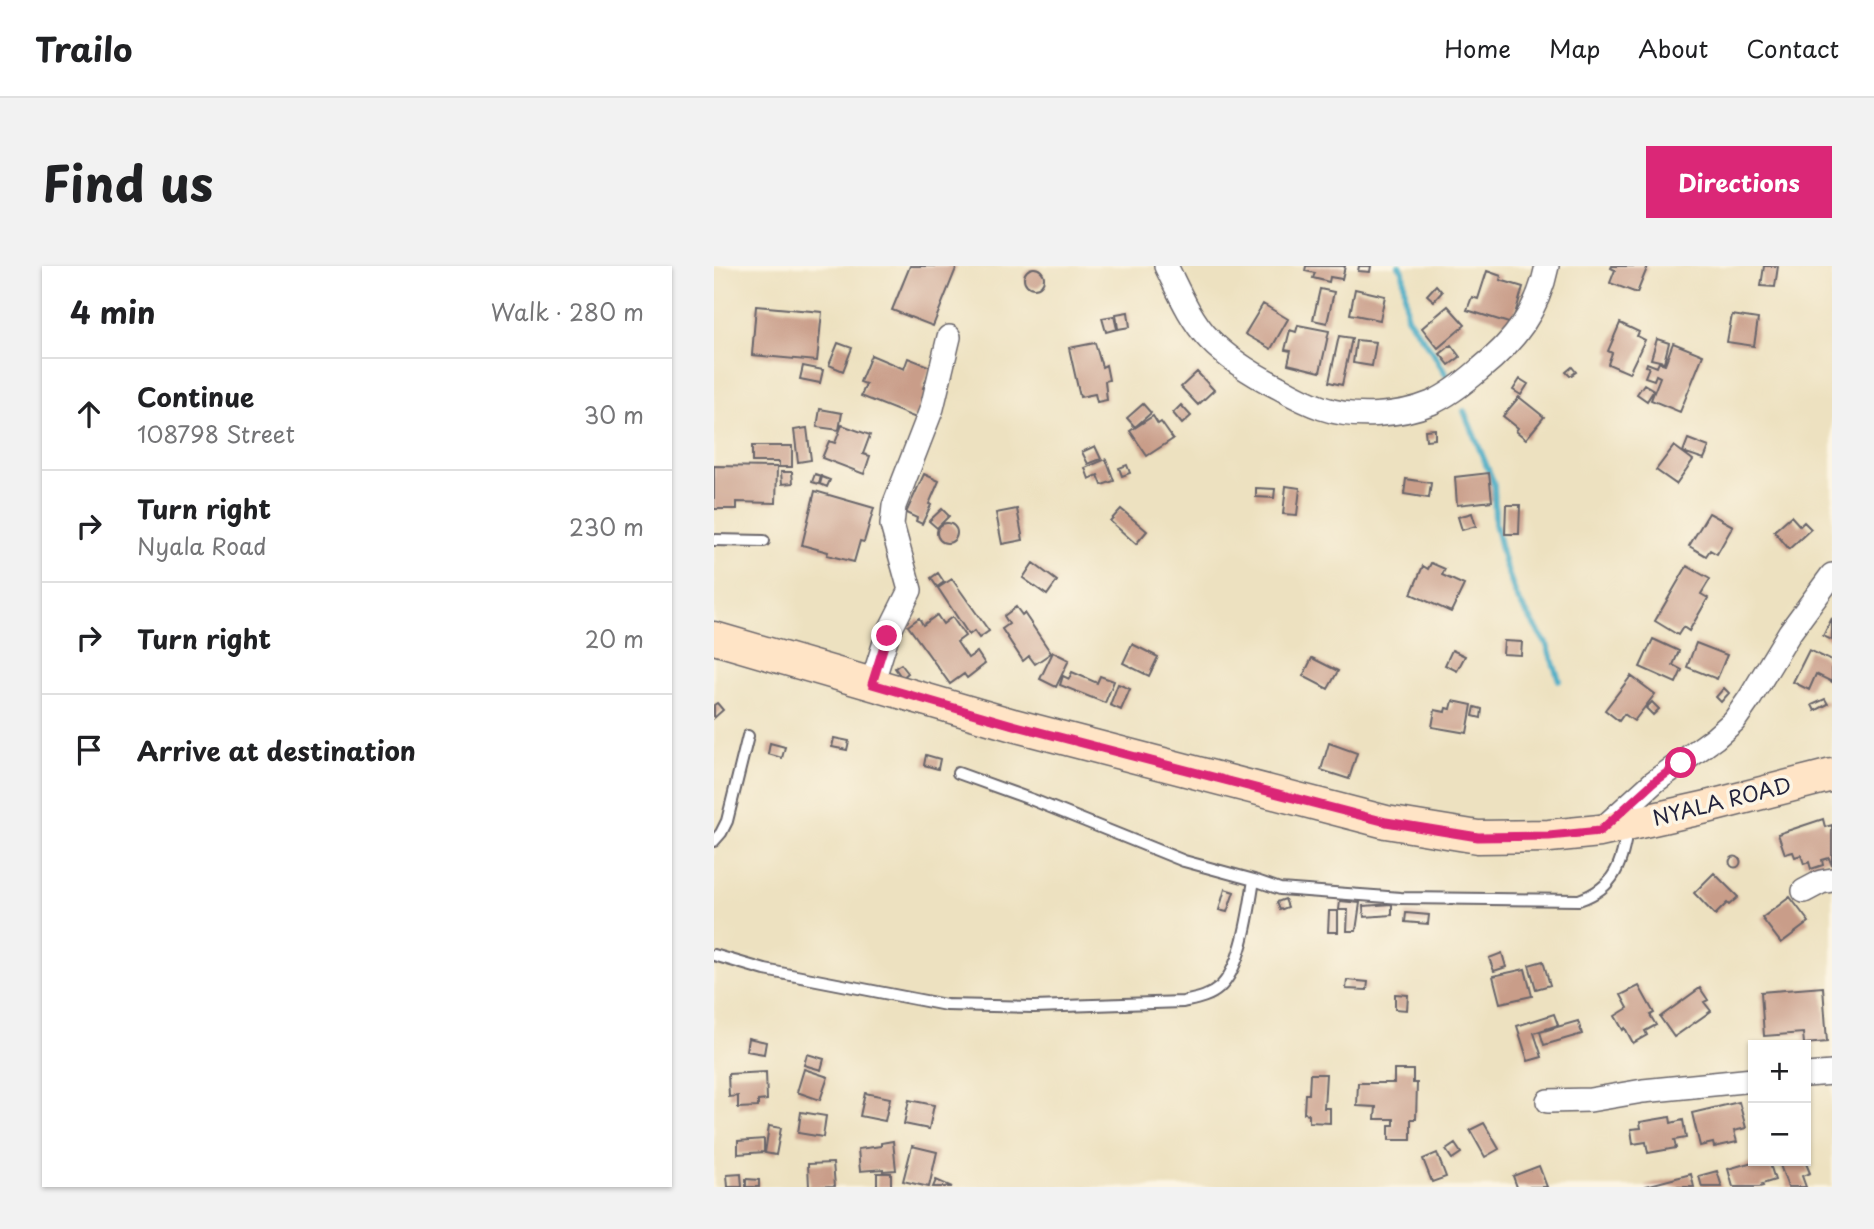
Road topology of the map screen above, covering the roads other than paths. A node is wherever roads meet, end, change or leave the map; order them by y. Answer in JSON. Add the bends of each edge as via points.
{"nodes":[{"id":1,"x":1166,"y":266,"type":"edge"},
{"id":2,"x":1547,"y":266,"type":"edge"},
{"id":3,"x":949,"y":337,"type":"dead end"},
{"id":4,"x":714,"y":540,"type":"edge"},
{"id":5,"x":764,"y":541,"type":"dead end"},
{"id":6,"x":1832,"y":575,"type":"edge"},
{"id":7,"x":714,"y":638,"type":"edge"},
{"id":8,"x":872,"y":684,"type":"junction"},
{"id":9,"x":748,"y":736,"type":"dead end"},
{"id":10,"x":958,"y":773,"type":"dead end"},
{"id":11,"x":1832,"y":775,"type":"edge"},
{"id":12,"x":1614,"y":828,"type":"junction"},
{"id":13,"x":714,"y":841,"type":"edge"},
{"id":14,"x":1254,"y":880,"type":"junction"},
{"id":15,"x":1832,"y":880,"type":"edge"},
{"id":16,"x":1804,"y":891,"type":"dead end"},
{"id":17,"x":714,"y":955,"type":"edge"},
{"id":18,"x":1832,"y":1073,"type":"edge"},
{"id":19,"x":1811,"y":1075,"type":"edge"},
{"id":20,"x":1748,"y":1080,"type":"edge"},
{"id":21,"x":1548,"y":1101,"type":"dead end"}],
"edges":[{"from":1,"to":2,"type":"street","via":[[1195,320],[1228,356],[1260,378],[1323,409],[1356,415],[1391,414],[1430,403],[1458,387],[1514,338],[1534,306]]},
{"from":3,"to":8,"type":"street","via":[[932,408],[894,506],[892,525],[910,590],[887,636]]},
{"from":4,"to":5,"type":"lane"},
{"from":6,"to":12,"type":"street","via":[[1734,721],[1654,782]]},
{"from":7,"to":8,"type":"street","name":"NYALA ROAD"},
{"from":8,"to":12,"type":"street","name":"NYALA ROAD","via":[[1026,729],[1386,822],[1478,837],[1549,836]]},
{"from":9,"to":13,"type":"lane","via":[[727,821]]},
{"from":10,"to":14,"type":"lane","via":[[1185,861]]},
{"from":11,"to":12,"type":"street","name":"NYALA ROAD"},
{"from":12,"to":14,"type":"lane","via":[[1621,861],[1615,874],[1593,895],[1578,900],[1374,897],[1280,889]]},
{"from":14,"to":17,"type":"lane","via":[[1244,934],[1229,976],[1206,997],[1183,1002],[946,1005],[765,970]]},
{"from":15,"to":16,"type":"street"},
{"from":18,"to":19,"type":"street"},
{"from":20,"to":21,"type":"street"}]}
